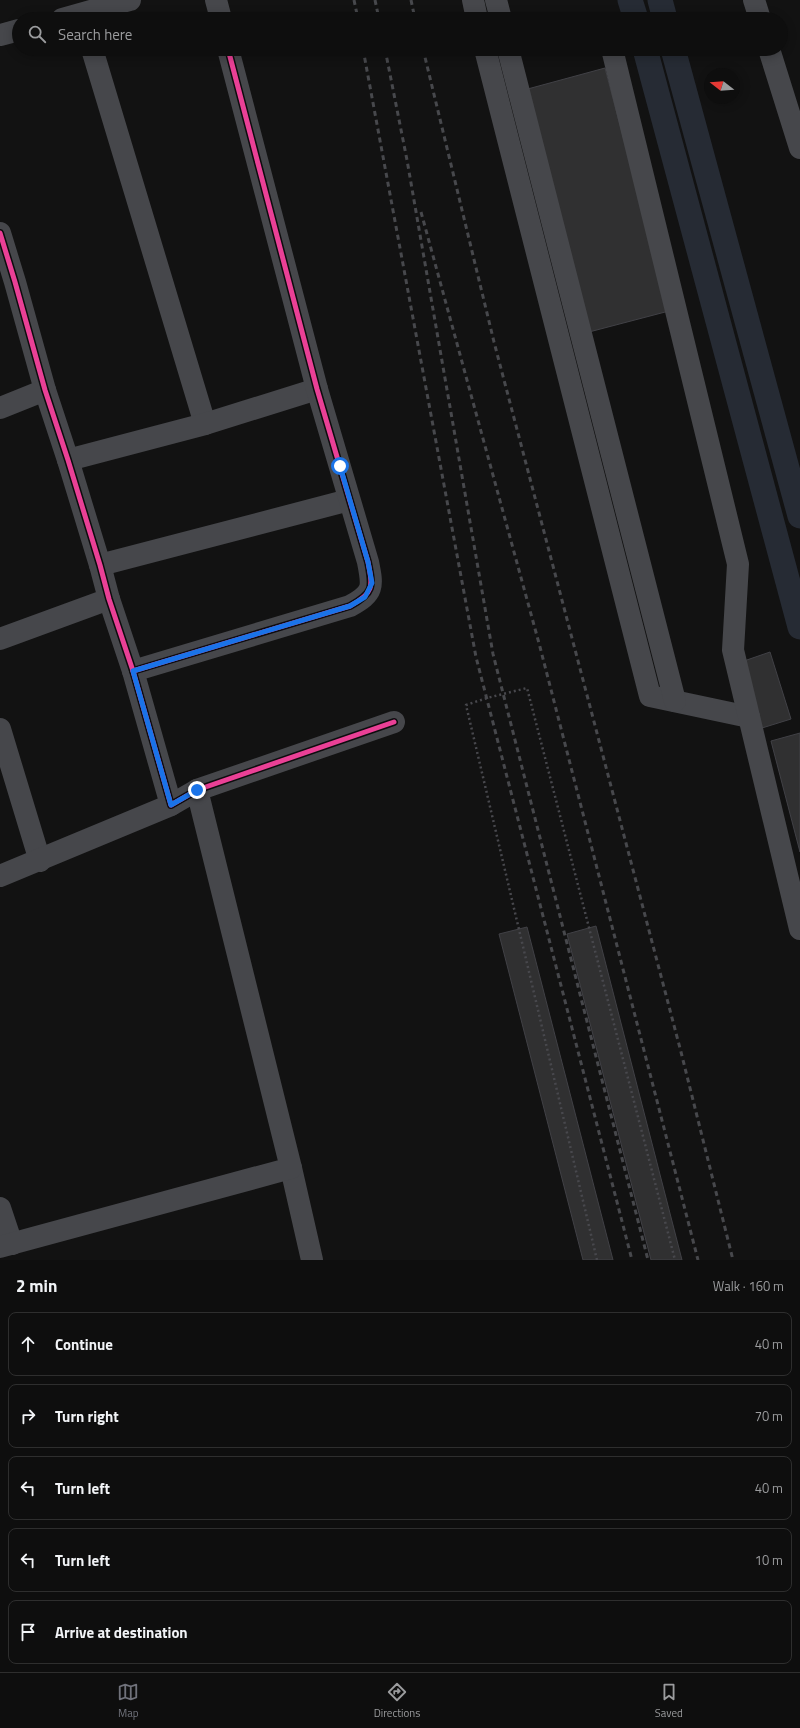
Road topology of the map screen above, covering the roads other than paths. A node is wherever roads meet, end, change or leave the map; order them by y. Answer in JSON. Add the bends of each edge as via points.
{"nodes":[{"id":1,"x":130,"y":0,"type":"edge"},
{"id":2,"x":216,"y":0,"type":"edge"},
{"id":3,"x":473,"y":0,"type":"edge"},
{"id":4,"x":496,"y":0,"type":"edge"},
{"id":5,"x":754,"y":0,"type":"edge"},
{"id":6,"x":92,"y":12,"type":"edge"},
{"id":7,"x":219,"y":12,"type":"edge"},
{"id":8,"x":476,"y":12,"type":"edge"},
{"id":9,"x":499,"y":12,"type":"edge"},
{"id":10,"x":758,"y":12,"type":"edge"},
{"id":11,"x":12,"y":32,"type":"edge"},
{"id":12,"x":0,"y":35,"type":"edge"},
{"id":13,"x":94,"y":56,"type":"edge"},
{"id":14,"x":230,"y":56,"type":"edge"},
{"id":15,"x":487,"y":56,"type":"edge"},
{"id":16,"x":510,"y":56,"type":"edge"},
{"id":17,"x":614,"y":56,"type":"edge"},
{"id":18,"x":771,"y":56,"type":"edge"},
{"id":19,"x":800,"y":148,"type":"edge"},
{"id":20,"x":0,"y":233,"type":"edge"},
{"id":21,"x":8,"y":285,"type":"edge"},
{"id":22,"x":317,"y":389,"type":"junction"},
{"id":23,"x":45,"y":390,"type":"junction"},
{"id":24,"x":0,"y":408,"type":"edge"},
{"id":25,"x":205,"y":424,"type":"junction"},
{"id":26,"x":68,"y":460,"type":"junction"},
{"id":27,"x":349,"y":500,"type":"junction"},
{"id":28,"x":100,"y":565,"type":"junction"},
{"id":29,"x":109,"y":600,"type":"junction"},
{"id":30,"x":0,"y":639,"type":"edge"},
{"id":31,"x":133,"y":671,"type":"junction"},
{"id":32,"x":675,"y":701,"type":"junction"},
{"id":33,"x":749,"y":717,"type":"junction"},
{"id":34,"x":394,"y":722,"type":"dead end"},
{"id":35,"x":0,"y":729,"type":"edge"},
{"id":36,"x":197,"y":790,"type":"junction"},
{"id":37,"x":171,"y":805,"type":"junction"},
{"id":38,"x":40,"y":861,"type":"junction"},
{"id":39,"x":0,"y":876,"type":"edge"},
{"id":40,"x":800,"y":929,"type":"edge"},
{"id":41,"x":291,"y":1168,"type":"junction"},
{"id":42,"x":0,"y":1208,"type":"edge"},
{"id":43,"x":6,"y":1246,"type":"edge"},
{"id":44,"x":312,"y":1260,"type":"edge"}],
"edges":[{"from":1,"to":6,"type":"street"},
{"from":2,"to":7,"type":"street"},
{"from":3,"to":8,"type":"street"},
{"from":4,"to":9,"type":"street"},
{"from":5,"to":10,"type":"street"},
{"from":11,"to":12,"type":"street"},
{"from":13,"to":25,"type":"street"},
{"from":14,"to":22,"type":"street"},
{"from":15,"to":32,"type":"street","via":[[650,696]]},
{"from":16,"to":32,"type":"street"},
{"from":17,"to":33,"type":"street","via":[[738,564],[733,650]]},
{"from":18,"to":19,"type":"street"},
{"from":20,"to":21,"type":"street"},
{"from":21,"to":23,"type":"street"},
{"from":22,"to":25,"type":"street"},
{"from":22,"to":27,"type":"street"},
{"from":23,"to":24,"type":"street"},
{"from":23,"to":26,"type":"street"},
{"from":25,"to":26,"type":"street"},
{"from":26,"to":28,"type":"street"},
{"from":27,"to":28,"type":"street"},
{"from":27,"to":31,"type":"street","via":[[372,583],[365,597],[350,606]]},
{"from":28,"to":29,"type":"street"},
{"from":29,"to":30,"type":"street"},
{"from":29,"to":31,"type":"street"},
{"from":31,"to":37,"type":"street"},
{"from":32,"to":33,"type":"street"},
{"from":33,"to":40,"type":"street"},
{"from":34,"to":36,"type":"street"},
{"from":35,"to":38,"type":"street"},
{"from":36,"to":37,"type":"street"},
{"from":36,"to":41,"type":"street"},
{"from":37,"to":38,"type":"street"},
{"from":38,"to":39,"type":"street"},
{"from":41,"to":43,"type":"street"},
{"from":41,"to":44,"type":"street"},
{"from":42,"to":43,"type":"street"}]}
